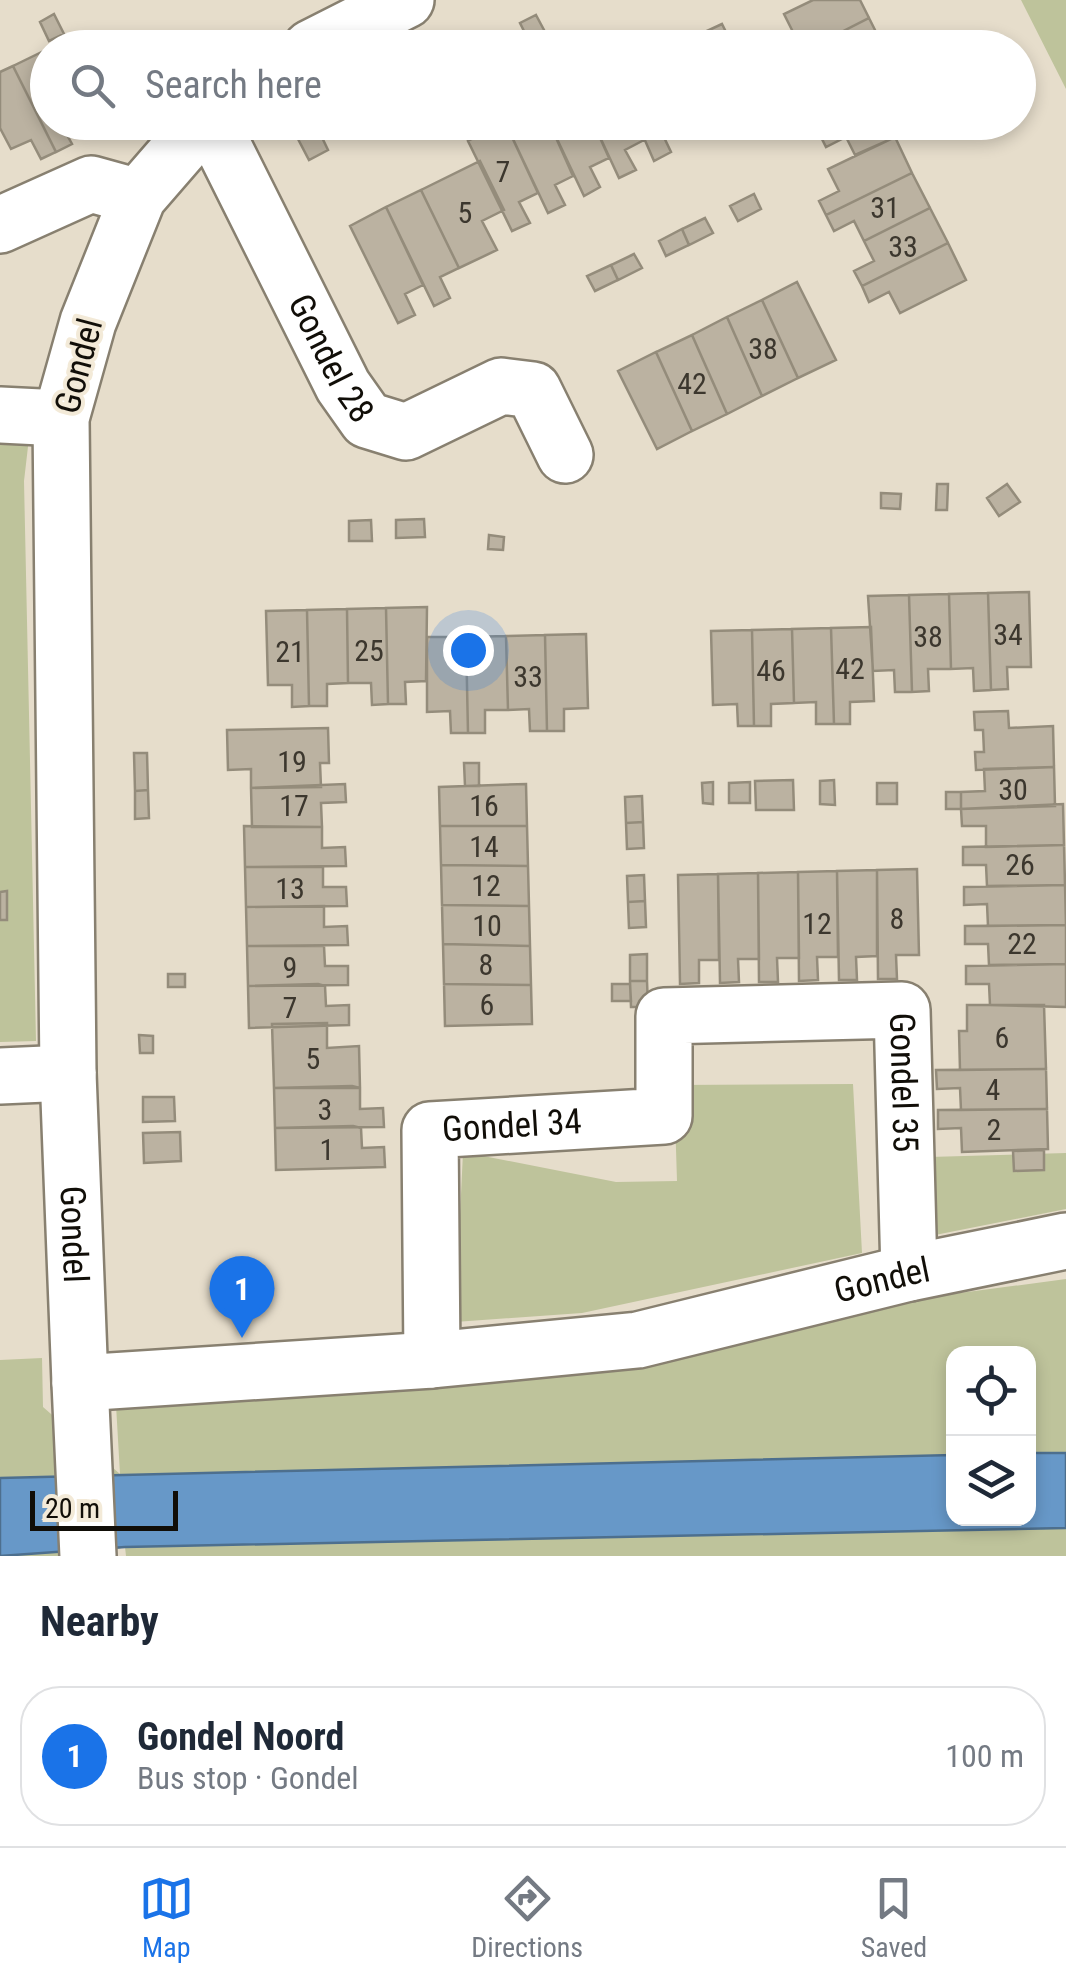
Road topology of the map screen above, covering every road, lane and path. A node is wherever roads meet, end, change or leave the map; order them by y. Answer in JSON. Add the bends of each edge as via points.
{"nodes":[{"id":1,"x":406,"y":0,"type":"edge"},
{"id":2,"x":347,"y":30,"type":"edge"},
{"id":3,"x":187,"y":140,"type":"edge"},
{"id":4,"x":220,"y":140,"type":"edge"},
{"id":5,"x":138,"y":197,"type":"junction"},
{"id":6,"x":0,"y":225,"type":"edge"},
{"id":7,"x":0,"y":415,"type":"edge"},
{"id":8,"x":61,"y":418,"type":"junction"},
{"id":9,"x":565,"y":455,"type":"dead end"},
{"id":10,"x":664,"y":1016,"type":"joint"},
{"id":11,"x":68,"y":1073,"type":"junction"},
{"id":12,"x":0,"y":1076,"type":"edge"},
{"id":13,"x":1066,"y":1241,"type":"edge"},
{"id":14,"x":909,"y":1273,"type":"junction"},
{"id":15,"x":432,"y":1360,"type":"junction"},
{"id":16,"x":80,"y":1407,"type":"junction"},
{"id":17,"x":88,"y":1556,"type":"edge"}],
"edges":[{"from":1,"to":2,"type":"street"},
{"from":3,"to":5,"type":"street","name":"Gondel"},
{"from":4,"to":9,"type":"street","name":"Gondel 28","via":[[366,420],[406,432],[502,386],[532,390]]},
{"from":5,"to":6,"type":"street","via":[[91,184]]},
{"from":5,"to":8,"type":"street","name":"Gondel","via":[[88,322]]},
{"from":7,"to":8,"type":"street"},
{"from":8,"to":11,"type":"street","name":"Gondel"},
{"from":10,"to":14,"type":"street","name":"Gondel 35","via":[[902,1010]]},
{"from":10,"to":15,"type":"street","name":"Gondel 34","via":[[664,1116],[430,1130]]},
{"from":11,"to":12,"type":"street"},
{"from":11,"to":16,"type":"street","name":"Gondel"},
{"from":13,"to":14,"type":"street","name":"Gondel"},
{"from":14,"to":15,"type":"street","name":"Gondel","via":[[638,1340]]},
{"from":15,"to":16,"type":"street","name":"Gondel"},
{"from":16,"to":17,"type":"street"}]}
